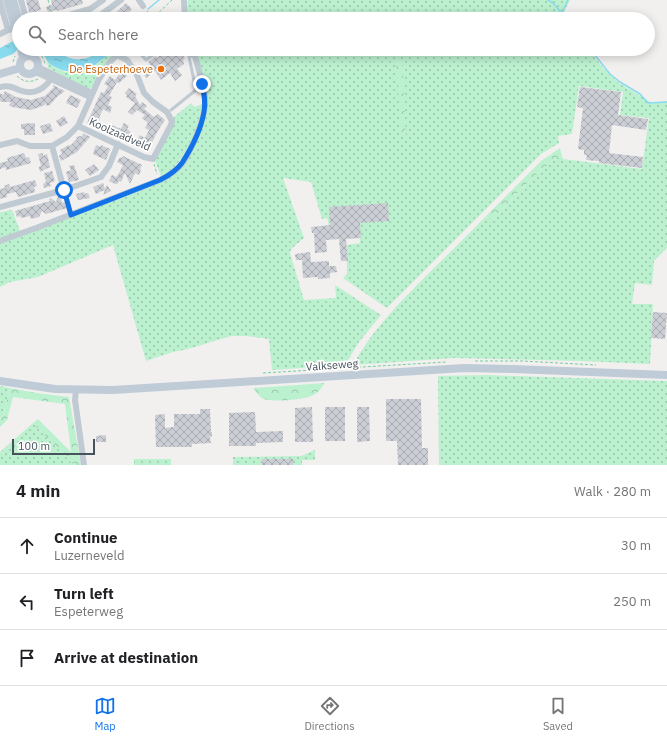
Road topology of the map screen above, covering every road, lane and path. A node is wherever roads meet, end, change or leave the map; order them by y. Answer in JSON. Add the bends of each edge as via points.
{"nodes":[{"id":1,"x":7,"y":0,"type":"edge"},
{"id":2,"x":13,"y":0,"type":"edge"},
{"id":3,"x":21,"y":0,"type":"edge"},
{"id":4,"x":48,"y":0,"type":"edge"},
{"id":5,"x":103,"y":0,"type":"edge"},
{"id":6,"x":121,"y":0,"type":"edge"},
{"id":7,"x":172,"y":0,"type":"edge"},
{"id":8,"x":184,"y":0,"type":"edge"},
{"id":9,"x":0,"y":2,"type":"edge"},
{"id":10,"x":141,"y":3,"type":"edge"},
{"id":11,"x":90,"y":9,"type":"junction"},
{"id":12,"x":14,"y":12,"type":"edge"},
{"id":13,"x":24,"y":12,"type":"edge"},
{"id":14,"x":52,"y":12,"type":"edge"},
{"id":15,"x":79,"y":12,"type":"edge"},
{"id":16,"x":92,"y":12,"type":"edge"},
{"id":17,"x":105,"y":12,"type":"edge"},
{"id":18,"x":147,"y":12,"type":"edge"},
{"id":19,"x":159,"y":12,"type":"edge"},
{"id":20,"x":185,"y":12,"type":"edge"},
{"id":21,"x":12,"y":17,"type":"edge"},
{"id":22,"x":12,"y":23,"type":"edge"},
{"id":23,"x":12,"y":31,"type":"edge"},
{"id":24,"x":0,"y":34,"type":"edge"},
{"id":25,"x":22,"y":56,"type":"edge"},
{"id":26,"x":31,"y":56,"type":"edge"},
{"id":27,"x":116,"y":56,"type":"edge"},
{"id":28,"x":119,"y":56,"type":"edge"},
{"id":29,"x":143,"y":56,"type":"edge"},
{"id":30,"x":150,"y":56,"type":"edge"},
{"id":31,"x":190,"y":56,"type":"edge"},
{"id":32,"x":195,"y":56,"type":"edge"},
{"id":33,"x":20,"y":68,"type":"junction"},
{"id":34,"x":37,"y":69,"type":"junction"},
{"id":35,"x":0,"y":74,"type":"edge"},
{"id":36,"x":52,"y":77,"type":"junction"},
{"id":37,"x":0,"y":87,"type":"edge"},
{"id":38,"x":91,"y":95,"type":"junction"},
{"id":39,"x":171,"y":110,"type":"dead end"},
{"id":40,"x":78,"y":126,"type":"junction"},
{"id":41,"x":118,"y":144,"type":"junction"},
{"id":42,"x":0,"y":145,"type":"edge"},
{"id":43,"x":52,"y":146,"type":"junction"},
{"id":44,"x":153,"y":159,"type":"junction"},
{"id":45,"x":158,"y":177,"type":"dead end"},
{"id":46,"x":64,"y":190,"type":"junction"},
{"id":47,"x":0,"y":207,"type":"edge"},
{"id":48,"x":71,"y":215,"type":"junction"},
{"id":49,"x":0,"y":241,"type":"edge"},
{"id":50,"x":667,"y":375,"type":"edge"},
{"id":51,"x":0,"y":381,"type":"edge"},
{"id":52,"x":76,"y":390,"type":"junction"},
{"id":53,"x":84,"y":465,"type":"edge"}],
"edges":[{"from":1,"to":21,"type":"main road"},
{"from":2,"to":12,"type":"main road"},
{"from":3,"to":13,"type":"street"},
{"from":4,"to":14,"type":"path"},
{"from":5,"to":11,"type":"street"},
{"from":6,"to":17,"type":"street"},
{"from":7,"to":19,"type":"path"},
{"from":8,"to":20,"type":"street"},
{"from":9,"to":22,"type":"street"},
{"from":10,"to":18,"type":"path"},
{"from":11,"to":15,"type":"street"},
{"from":11,"to":16,"type":"street"},
{"from":23,"to":24,"type":"street"},
{"from":25,"to":33,"type":"main road"},
{"from":26,"to":34,"type":"main road","via":[[36,59]]},
{"from":27,"to":38,"type":"street"},
{"from":28,"to":44,"type":"street","name":"Koolzaadveld","via":[[127,60],[137,75],[144,93],[167,112],[172,121]]},
{"from":29,"to":30,"type":"lane","via":[[146,60]]},
{"from":31,"to":39,"type":"lane","via":[[196,90]]},
{"from":32,"to":48,"type":"street","via":[[205,98],[204,111],[181,164],[166,177]]},
{"from":33,"to":34,"type":"main road","via":[[31,75]]},
{"from":33,"to":35,"type":"main road"},
{"from":34,"to":36,"type":"street"},
{"from":36,"to":37,"type":"street","via":[[39,91],[29,93],[11,86]]},
{"from":36,"to":38,"type":"street"},
{"from":38,"to":40,"type":"street"},
{"from":40,"to":41,"type":"street","name":"Koolzaadveld"},
{"from":40,"to":43,"type":"street","via":[[67,137]]},
{"from":41,"to":44,"type":"street","name":"Koolzaadveld"},
{"from":41,"to":46,"type":"street","via":[[109,166],[101,177]]},
{"from":42,"to":43,"type":"street","via":[[17,141],[30,146]]},
{"from":43,"to":46,"type":"street"},
{"from":44,"to":45,"type":"path","name":"Koolzaadveld"},
{"from":46,"to":47,"type":"street"},
{"from":46,"to":48,"type":"path"},
{"from":48,"to":49,"type":"street"},
{"from":50,"to":52,"type":"main road","name":"Valkseweg","via":[[464,368]]},
{"from":51,"to":52,"type":"main road","name":"Valkseweg"},
{"from":52,"to":53,"type":"street","via":[[75,400]]}]}
